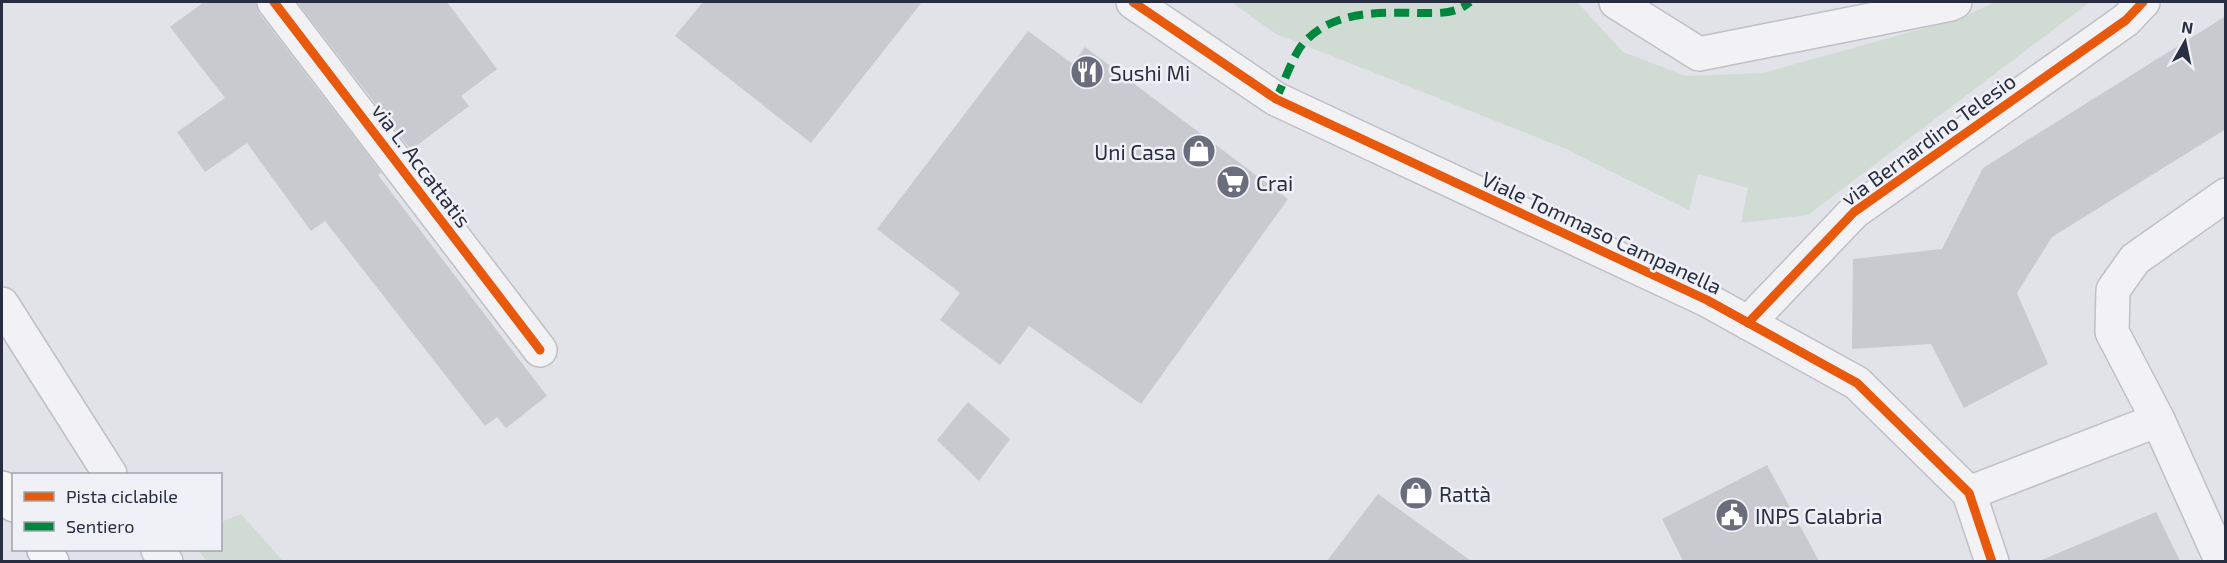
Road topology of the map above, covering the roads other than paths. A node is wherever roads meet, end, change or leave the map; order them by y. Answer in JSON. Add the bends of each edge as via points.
{"nodes":[{"id":1,"x":274,"y":2,"type":"edge"},
{"id":2,"x":1133,"y":2,"type":"edge"},
{"id":3,"x":1616,"y":2,"type":"edge"},
{"id":4,"x":1955,"y":2,"type":"edge"},
{"id":5,"x":2143,"y":2,"type":"edge"},
{"id":6,"x":2226,"y":195,"type":"edge"},
{"id":7,"x":2,"y":304,"type":"edge"},
{"id":8,"x":1748,"y":323,"type":"junction"},
{"id":9,"x":540,"y":350,"type":"dead end"},
{"id":10,"x":2158,"y":420,"type":"junction"},
{"id":11,"x":109,"y":473,"type":"edge"},
{"id":12,"x":2,"y":488,"type":"edge"},
{"id":13,"x":1969,"y":493,"type":"junction"},
{"id":14,"x":12,"y":502,"type":"edge"},
{"id":15,"x":1992,"y":561,"type":"edge"},
{"id":16,"x":2222,"y":561,"type":"edge"}],
"edges":[{"from":1,"to":9,"type":"street","name":"via L. Accattatis"},
{"from":2,"to":8,"type":"street","name":"Viale Tommaso Campanella","via":[[1276,99],[1707,300]]},
{"from":3,"to":4,"type":"street","via":[[1699,54]]},
{"from":5,"to":8,"type":"street","name":"via Bernardino Telesio","via":[[2127,21],[1854,212]]},
{"from":6,"to":10,"type":"street","via":[[2134,259],[2113,290],[2112,332]]},
{"from":7,"to":11,"type":"street"},
{"from":8,"to":13,"type":"street","name":"Viale Tommaso Campanella","via":[[1857,383]]},
{"from":10,"to":13,"type":"street"},
{"from":10,"to":16,"type":"street"},
{"from":12,"to":14,"type":"highway"},
{"from":13,"to":15,"type":"street","name":"Viale Tommaso Campanella"}]}
